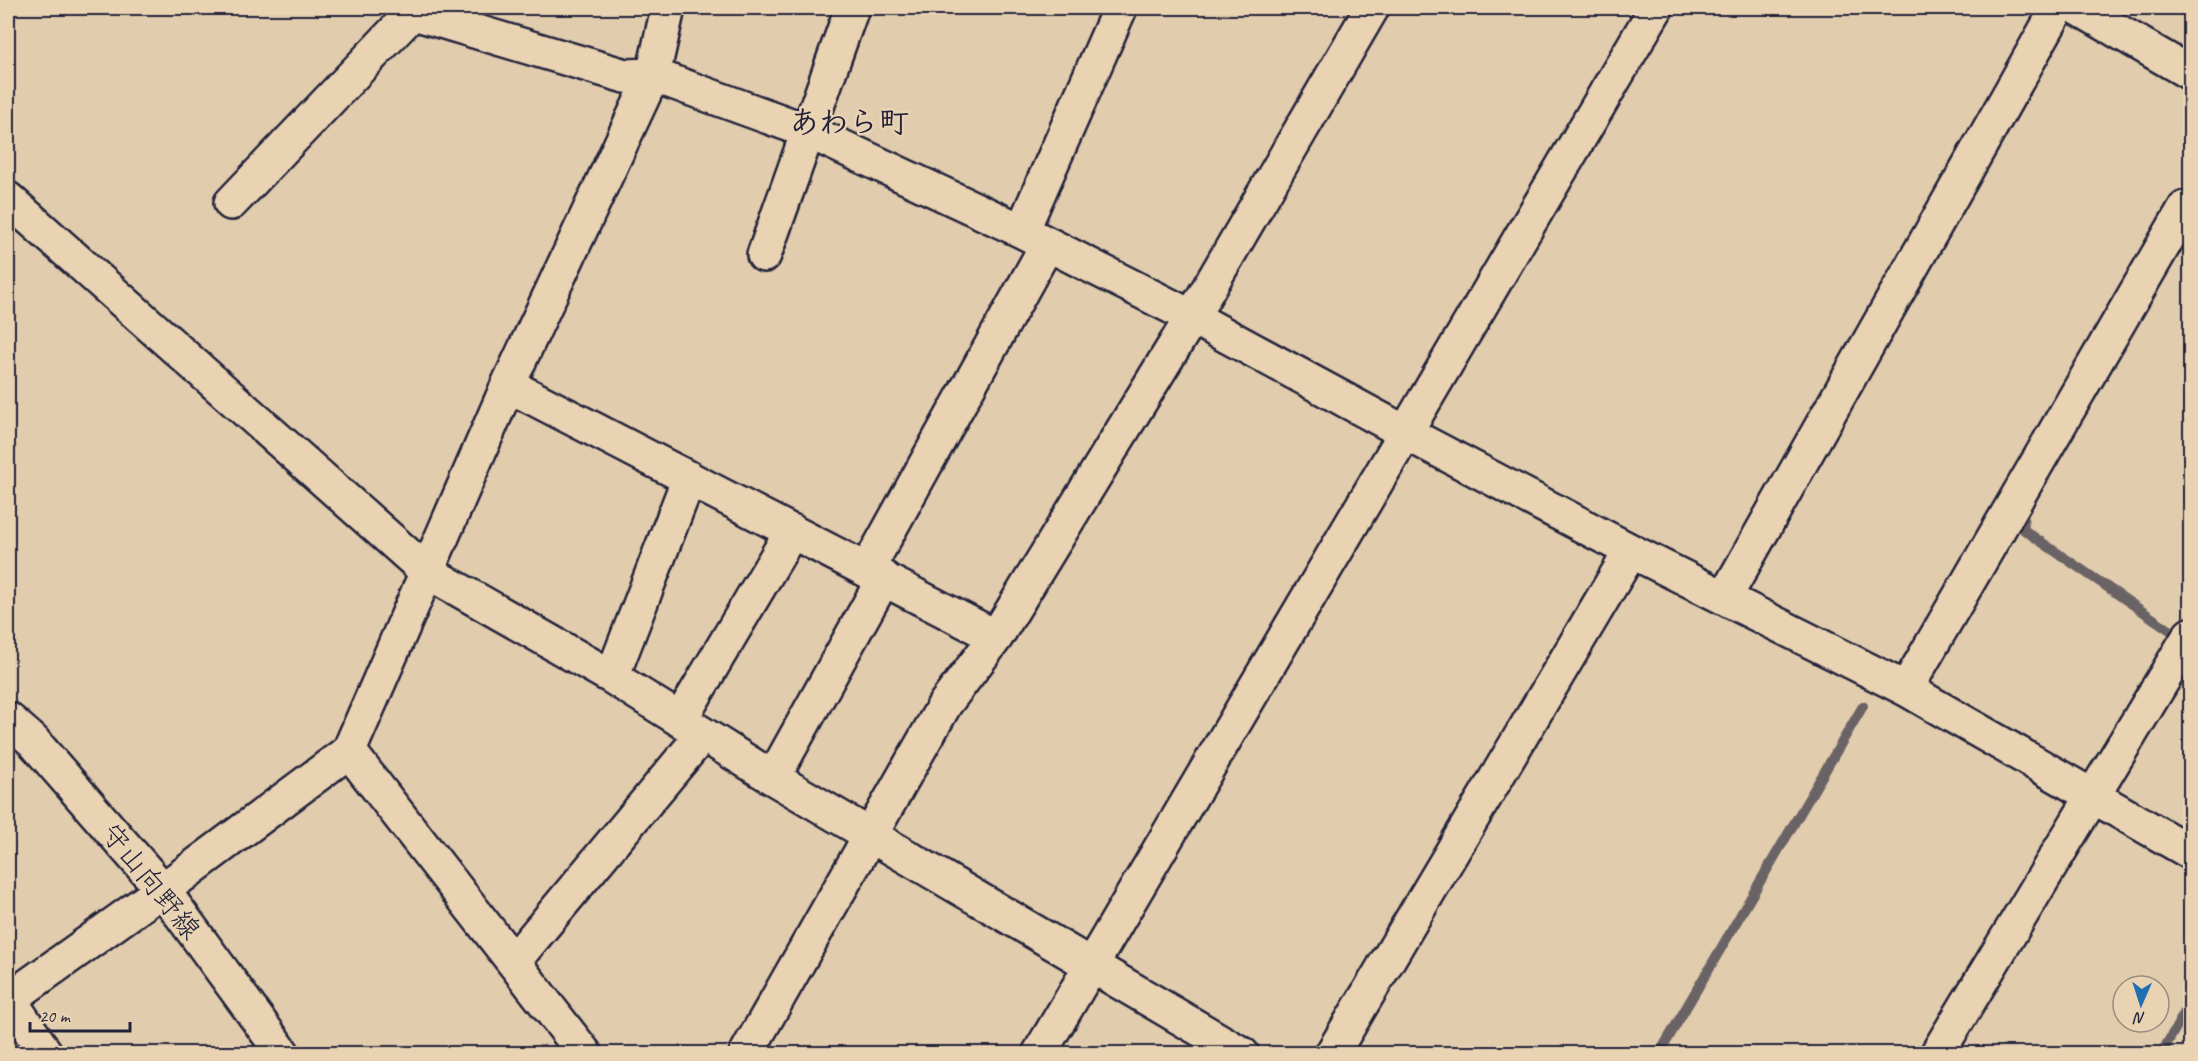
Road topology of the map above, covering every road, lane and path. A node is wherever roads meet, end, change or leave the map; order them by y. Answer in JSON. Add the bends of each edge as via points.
{"nodes":[{"id":1,"x":668,"y":8,"type":"edge"},
{"id":2,"x":852,"y":8,"type":"edge"},
{"id":3,"x":1120,"y":8,"type":"edge"},
{"id":4,"x":1372,"y":8,"type":"edge"},
{"id":5,"x":1656,"y":8,"type":"edge"},
{"id":6,"x":2058,"y":8,"type":"edge"},
{"id":7,"x":2078,"y":8,"type":"edge"},
{"id":8,"x":416,"y":10,"type":"edge"},
{"id":9,"x":2190,"y":73,"type":"edge"},
{"id":10,"x":653,"y":75,"type":"junction"},
{"id":11,"x":810,"y":132,"type":"junction"},
{"id":12,"x":8,"y":199,"type":"edge"},
{"id":13,"x":231,"y":203,"type":"dead end"},
{"id":14,"x":2186,"y":208,"type":"dead end"},
{"id":15,"x":1035,"y":238,"type":"junction"},
{"id":16,"x":764,"y":255,"type":"dead end"},
{"id":17,"x":1192,"y":317,"type":"junction"},
{"id":18,"x":508,"y":385,"type":"junction"},
{"id":19,"x":1406,"y":433,"type":"junction"},
{"id":20,"x":689,"y":478,"type":"junction"},
{"id":21,"x":792,"y":531,"type":"junction"},
{"id":22,"x":1631,"y":551,"type":"junction"},
{"id":23,"x":426,"y":571,"type":"junction"},
{"id":24,"x":875,"y":574,"type":"junction"},
{"id":25,"x":1725,"y":597,"type":"junction"},
{"id":26,"x":2190,"y":635,"type":"edge"},
{"id":27,"x":996,"y":637,"type":"junction"},
{"id":28,"x":612,"y":677,"type":"junction"},
{"id":29,"x":1906,"y":689,"type":"junction"},
{"id":30,"x":8,"y":719,"type":"edge"},
{"id":31,"x":692,"y":727,"type":"junction"},
{"id":32,"x":348,"y":751,"type":"junction"},
{"id":33,"x":773,"y":778,"type":"junction"},
{"id":34,"x":2094,"y":796,"type":"junction"},
{"id":35,"x":873,"y":836,"type":"junction"},
{"id":36,"x":2190,"y":852,"type":"edge"},
{"id":37,"x":162,"y":890,"type":"junction"},
{"id":38,"x":514,"y":961,"type":"junction"},
{"id":39,"x":1091,"y":964,"type":"junction"},
{"id":40,"x":8,"y":999,"type":"edge"},
{"id":41,"x":46,"y":1053,"type":"edge"},
{"id":42,"x":283,"y":1053,"type":"edge"},
{"id":43,"x":585,"y":1053,"type":"edge"},
{"id":44,"x":746,"y":1053,"type":"edge"},
{"id":45,"x":1039,"y":1053,"type":"edge"},
{"id":46,"x":1242,"y":1053,"type":"edge"},
{"id":47,"x":1332,"y":1053,"type":"edge"},
{"id":48,"x":1937,"y":1053,"type":"edge"}],
"edges":[{"from":1,"to":10,"type":"street"},
{"from":2,"to":11,"type":"street"},
{"from":3,"to":15,"type":"street"},
{"from":4,"to":17,"type":"street"},
{"from":5,"to":19,"type":"street"},
{"from":6,"to":25,"type":"street"},
{"from":7,"to":9,"type":"street"},
{"from":8,"to":10,"type":"street","via":[[626,76]]},
{"from":8,"to":13,"type":"street"},
{"from":10,"to":11,"type":"street"},
{"from":10,"to":18,"type":"street"},
{"from":11,"to":15,"type":"street"},
{"from":11,"to":16,"type":"street"},
{"from":12,"to":23,"type":"street"},
{"from":14,"to":29,"type":"street"},
{"from":15,"to":17,"type":"street"},
{"from":15,"to":24,"type":"street"},
{"from":17,"to":19,"type":"street"},
{"from":17,"to":27,"type":"street"},
{"from":18,"to":20,"type":"street"},
{"from":18,"to":23,"type":"street"},
{"from":19,"to":22,"type":"street"},
{"from":19,"to":39,"type":"street"},
{"from":20,"to":21,"type":"street"},
{"from":20,"to":28,"type":"street"},
{"from":21,"to":24,"type":"street"},
{"from":21,"to":31,"type":"street"},
{"from":22,"to":25,"type":"street"},
{"from":22,"to":47,"type":"street"},
{"from":23,"to":28,"type":"street"},
{"from":23,"to":32,"type":"street"},
{"from":24,"to":27,"type":"street"},
{"from":24,"to":33,"type":"street"},
{"from":25,"to":29,"type":"street"},
{"from":26,"to":34,"type":"street"},
{"from":27,"to":35,"type":"street","via":[[945,704]]},
{"from":28,"to":31,"type":"street"},
{"from":29,"to":34,"type":"street"},
{"from":30,"to":37,"type":"street","name":"守山向野線","via":[[33,741]]},
{"from":31,"to":33,"type":"street"},
{"from":31,"to":38,"type":"street"},
{"from":32,"to":37,"type":"street"},
{"from":32,"to":38,"type":"street"},
{"from":33,"to":35,"type":"street"},
{"from":34,"to":36,"type":"street"},
{"from":34,"to":48,"type":"street"},
{"from":35,"to":39,"type":"street"},
{"from":35,"to":44,"type":"street"},
{"from":37,"to":40,"type":"street"},
{"from":37,"to":42,"type":"street","name":"守山向野線"},
{"from":38,"to":43,"type":"street"},
{"from":39,"to":45,"type":"street"},
{"from":39,"to":46,"type":"street"},
{"from":40,"to":41,"type":"street"}]}
